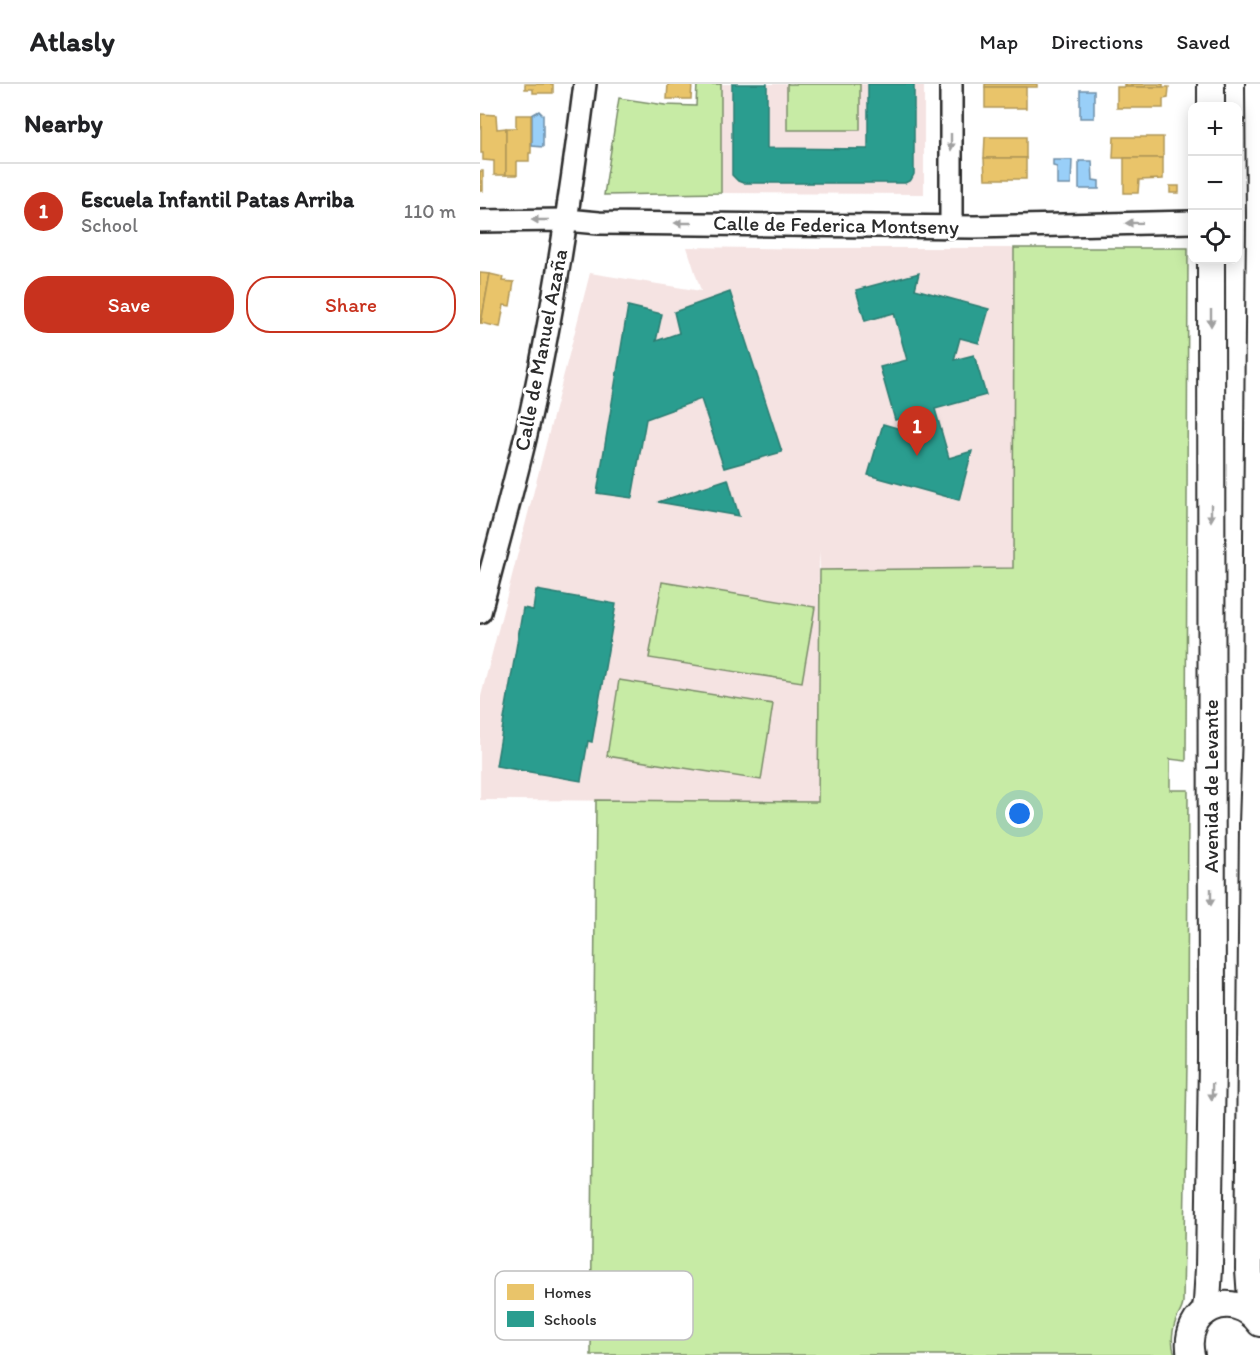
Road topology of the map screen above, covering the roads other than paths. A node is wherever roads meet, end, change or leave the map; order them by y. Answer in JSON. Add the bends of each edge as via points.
{"nodes":[{"id":1,"x":585,"y":84,"type":"edge"},
{"id":2,"x":951,"y":84,"type":"edge"},
{"id":3,"x":1211,"y":84,"type":"edge"},
{"id":4,"x":1259,"y":84,"type":"edge"},
{"id":5,"x":1211,"y":102,"type":"edge"},
{"id":6,"x":567,"y":220,"type":"junction"},
{"id":7,"x":480,"y":221,"type":"edge"},
{"id":8,"x":1188,"y":222,"type":"edge"},
{"id":9,"x":1260,"y":222,"type":"edge"},
{"id":10,"x":951,"y":226,"type":"junction"},
{"id":11,"x":1211,"y":264,"type":"edge"},
{"id":12,"x":480,"y":612,"type":"edge"},
{"id":13,"x":1258,"y":734,"type":"edge"},
{"id":14,"x":1205,"y":1312,"type":"junction"},
{"id":15,"x":1256,"y":1319,"type":"edge"},
{"id":16,"x":1191,"y":1355,"type":"edge"}],
"edges":[{"from":1,"to":6,"type":"street","name":"Calle de Manuel Azaña"},
{"from":2,"to":10,"type":"street","one_way":true},
{"from":3,"to":5,"type":"street"},
{"from":4,"to":9,"type":"street","name":"Avenida de Levante"},
{"from":6,"to":7,"type":"street","name":"Calle de Federica Montseny","one_way":true},
{"from":10,"to":6,"type":"street","name":"Calle de Federica Montseny","one_way":true},
{"from":6,"to":12,"type":"street","name":"Calle de Manuel Azaña","via":[[525,439]]},
{"from":8,"to":10,"type":"street","name":"Calle de Federica Montseny","one_way":true},
{"from":9,"to":13,"type":"street","name":"Avenida de Levante"},
{"from":11,"to":14,"type":"street","name":"Avenida de Levante","one_way":true,"via":[[1212,1059]]},
{"from":13,"to":15,"type":"street","name":"Avenida de Levante","via":[[1253,824],[1249,1269]]},
{"from":14,"to":15,"type":"street","via":[[1229,1305],[1241,1307]]},
{"from":14,"to":16,"type":"street","via":[[1192,1327]]}]}
